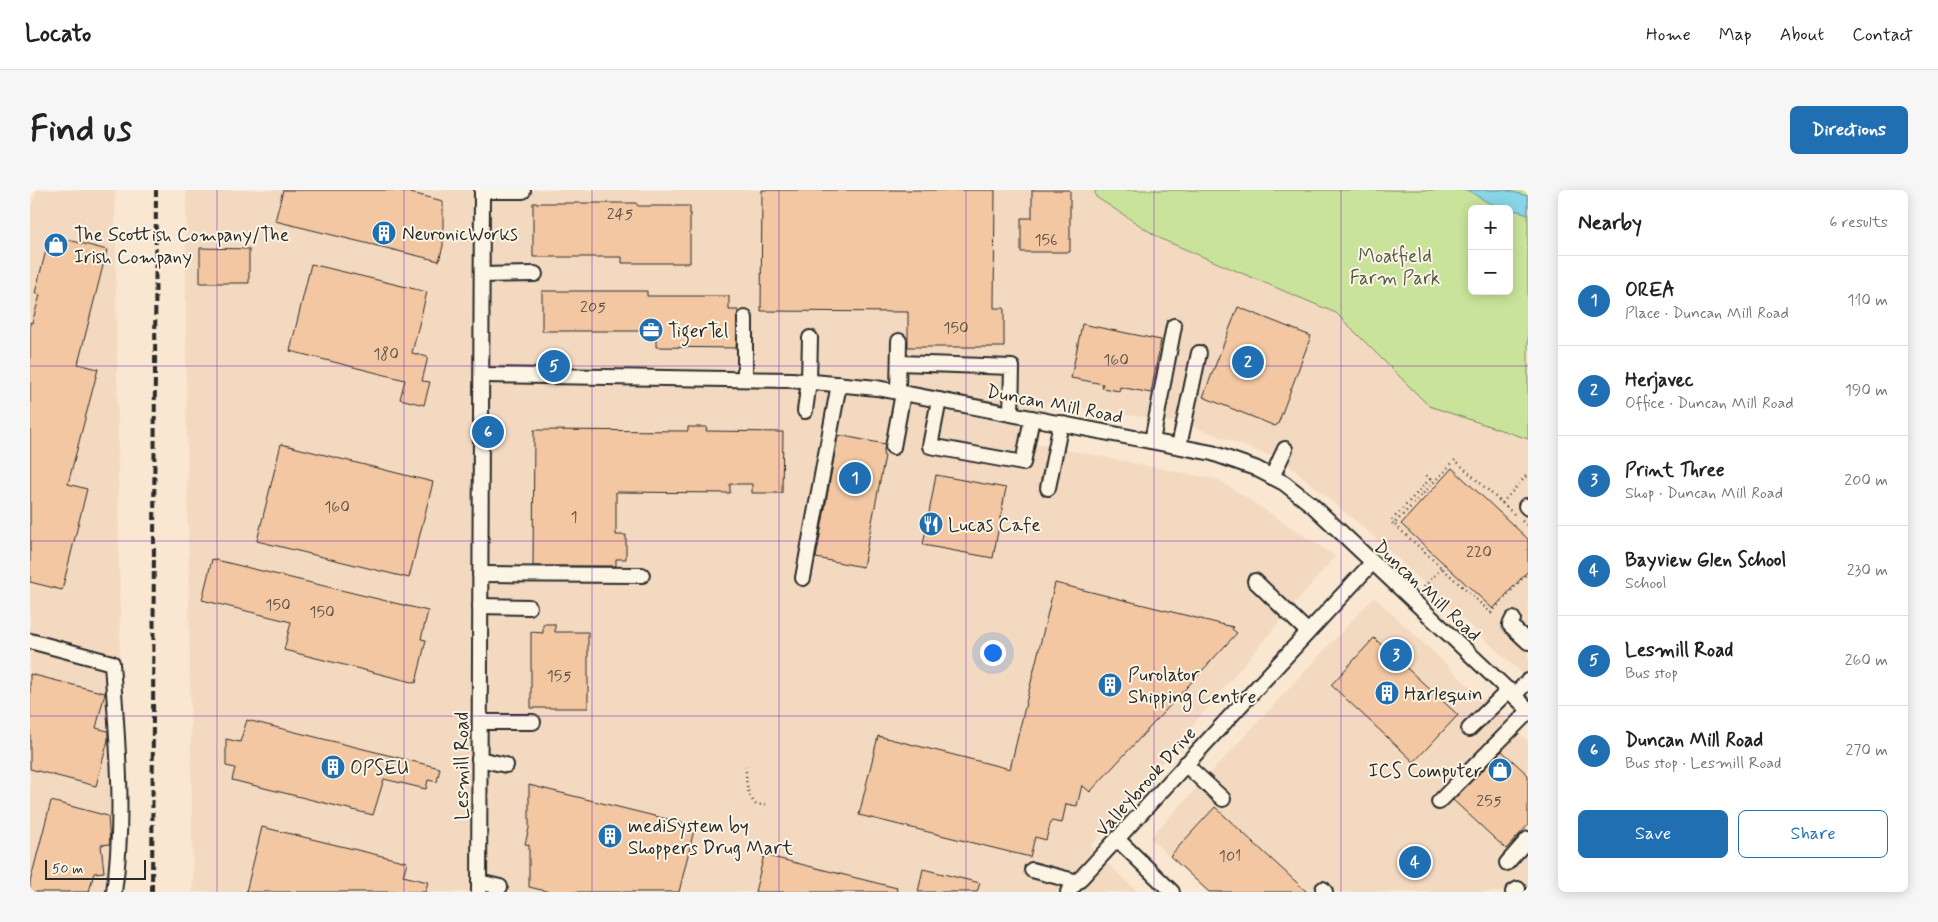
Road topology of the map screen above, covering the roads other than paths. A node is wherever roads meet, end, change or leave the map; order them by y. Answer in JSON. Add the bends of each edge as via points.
{"nodes":[{"id":1,"x":482,"y":191,"type":"edge"},
{"id":2,"x":523,"y":191,"type":"edge"},
{"id":3,"x":535,"y":274,"type":"dead end"},
{"id":4,"x":482,"y":275,"type":"junction"},
{"id":5,"x":744,"y":318,"type":"dead end"},
{"id":6,"x":1174,"y":326,"type":"dead end"},
{"id":7,"x":810,"y":338,"type":"dead end"},
{"id":8,"x":899,"y":341,"type":"dead end"},
{"id":9,"x":1198,"y":353,"type":"dead end"},
{"id":10,"x":899,"y":363,"type":"junction"},
{"id":11,"x":482,"y":375,"type":"junction"},
{"id":12,"x":745,"y":379,"type":"junction"},
{"id":13,"x":809,"y":381,"type":"junction"},
{"id":14,"x":838,"y":384,"type":"junction"},
{"id":15,"x":901,"y":392,"type":"junction"},
{"id":16,"x":939,"y":400,"type":"junction"},
{"id":17,"x":805,"y":411,"type":"dead end"},
{"id":18,"x":1011,"y":414,"type":"junction"},
{"id":19,"x":1032,"y":418,"type":"junction"},
{"id":20,"x":1061,"y":423,"type":"junction"},
{"id":21,"x":1152,"y":441,"type":"junction"},
{"id":22,"x":1179,"y":446,"type":"junction"},
{"id":23,"x":893,"y":448,"type":"dead end"},
{"id":24,"x":1285,"y":449,"type":"dead end"},
{"id":25,"x":1272,"y":477,"type":"junction"},
{"id":26,"x":1048,"y":488,"type":"dead end"},
{"id":27,"x":1372,"y":562,"type":"junction"},
{"id":28,"x":480,"y":574,"type":"junction"},
{"id":29,"x":642,"y":575,"type":"dead end"},
{"id":30,"x":802,"y":578,"type":"dead end"},
{"id":31,"x":1255,"y":581,"type":"dead end"},
{"id":32,"x":480,"y":606,"type":"junction"},
{"id":33,"x":529,"y":607,"type":"dead end"},
{"id":34,"x":1507,"y":616,"type":"road end"},
{"id":35,"x":1308,"y":632,"type":"junction"},
{"id":36,"x":30,"y":641,"type":"edge"},
{"id":37,"x":1528,"y":642,"type":"edge"},
{"id":38,"x":1528,"y":681,"type":"edge"},
{"id":39,"x":1511,"y":693,"type":"junction"},
{"id":40,"x":1528,"y":710,"type":"edge"},
{"id":41,"x":480,"y":722,"type":"junction"},
{"id":42,"x":533,"y":722,"type":"dead end"},
{"id":43,"x":1469,"y":729,"type":"dead end"},
{"id":44,"x":479,"y":759,"type":"junction"},
{"id":45,"x":1185,"y":764,"type":"junction"},
{"id":46,"x":506,"y":765,"type":"dead end"},
{"id":47,"x":1223,"y":799,"type":"dead end"},
{"id":48,"x":1439,"y":802,"type":"dead end"},
{"id":49,"x":1117,"y":839,"type":"junction"},
{"id":50,"x":1528,"y":839,"type":"edge"},
{"id":51,"x":1507,"y":863,"type":"dead end"},
{"id":52,"x":1032,"y":870,"type":"dead end"},
{"id":53,"x":479,"y":887,"type":"edge"},
{"id":54,"x":500,"y":887,"type":"dead end"},
{"id":55,"x":1071,"y":889,"type":"edge"},
{"id":56,"x":114,"y":892,"type":"edge"},
{"id":57,"x":1172,"y":892,"type":"edge"}],
"edges":[{"from":1,"to":2,"type":"street"},
{"from":1,"to":4,"type":"street","name":"Lesmill Road"},
{"from":3,"to":4,"type":"street"},
{"from":4,"to":11,"type":"street","name":"Lesmill Road"},
{"from":5,"to":12,"type":"street"},
{"from":6,"to":21,"type":"street"},
{"from":7,"to":13,"type":"street"},
{"from":8,"to":10,"type":"street"},
{"from":9,"to":22,"type":"street"},
{"from":10,"to":15,"type":"street"},
{"from":10,"to":18,"type":"street","via":[[1012,367]]},
{"from":11,"to":12,"type":"street","name":"Duncan Mill Road"},
{"from":11,"to":28,"type":"street","name":"Lesmill Road"},
{"from":12,"to":13,"type":"street","name":"Duncan Mill Road"},
{"from":13,"to":14,"type":"street","name":"Duncan Mill Road"},
{"from":13,"to":17,"type":"street"},
{"from":14,"to":15,"type":"street","name":"Duncan Mill Road"},
{"from":14,"to":30,"type":"street"},
{"from":15,"to":16,"type":"street","name":"Duncan Mill Road"},
{"from":15,"to":23,"type":"street"},
{"from":16,"to":18,"type":"street","name":"Duncan Mill Road"},
{"from":16,"to":19,"type":"street","via":[[930,446],[1023,463]]},
{"from":18,"to":19,"type":"street","name":"Duncan Mill Road"},
{"from":19,"to":20,"type":"street","name":"Duncan Mill Road"},
{"from":20,"to":21,"type":"street","name":"Duncan Mill Road"},
{"from":20,"to":26,"type":"street"},
{"from":21,"to":22,"type":"street","name":"Duncan Mill Road"},
{"from":22,"to":25,"type":"street","name":"Duncan Mill Road","via":[[1212,453]]},
{"from":24,"to":25,"type":"street"},
{"from":25,"to":27,"type":"street","name":"Duncan Mill Road","via":[[1312,506]]},
{"from":27,"to":35,"type":"street","name":"Valleybrook Drive"},
{"from":27,"to":39,"type":"street","name":"Duncan Mill Road"},
{"from":28,"to":29,"type":"street"},
{"from":28,"to":32,"type":"street","name":"Lesmill Road"},
{"from":31,"to":35,"type":"street"},
{"from":32,"to":33,"type":"street"},
{"from":32,"to":41,"type":"street","name":"Lesmill Road"},
{"from":34,"to":37,"type":"street","via":[[1510,626]]},
{"from":35,"to":45,"type":"street","name":"Valleybrook Drive"},
{"from":36,"to":56,"type":"street","via":[[112,663],[118,765],[118,864]]},
{"from":38,"to":39,"type":"street"},
{"from":39,"to":40,"type":"street","name":"Duncan Mill Road"},
{"from":39,"to":43,"type":"street"},
{"from":40,"to":48,"type":"street"},
{"from":41,"to":42,"type":"street"},
{"from":41,"to":44,"type":"street","name":"Lesmill Road"},
{"from":44,"to":46,"type":"street"},
{"from":44,"to":53,"type":"street","name":"Lesmill Road"},
{"from":45,"to":47,"type":"street"},
{"from":45,"to":49,"type":"street","name":"Valleybrook Drive"},
{"from":49,"to":55,"type":"street","name":"Valleybrook Drive"},
{"from":49,"to":57,"type":"street"},
{"from":50,"to":51,"type":"street"},
{"from":52,"to":55,"type":"street"},
{"from":53,"to":54,"type":"street"}]}
